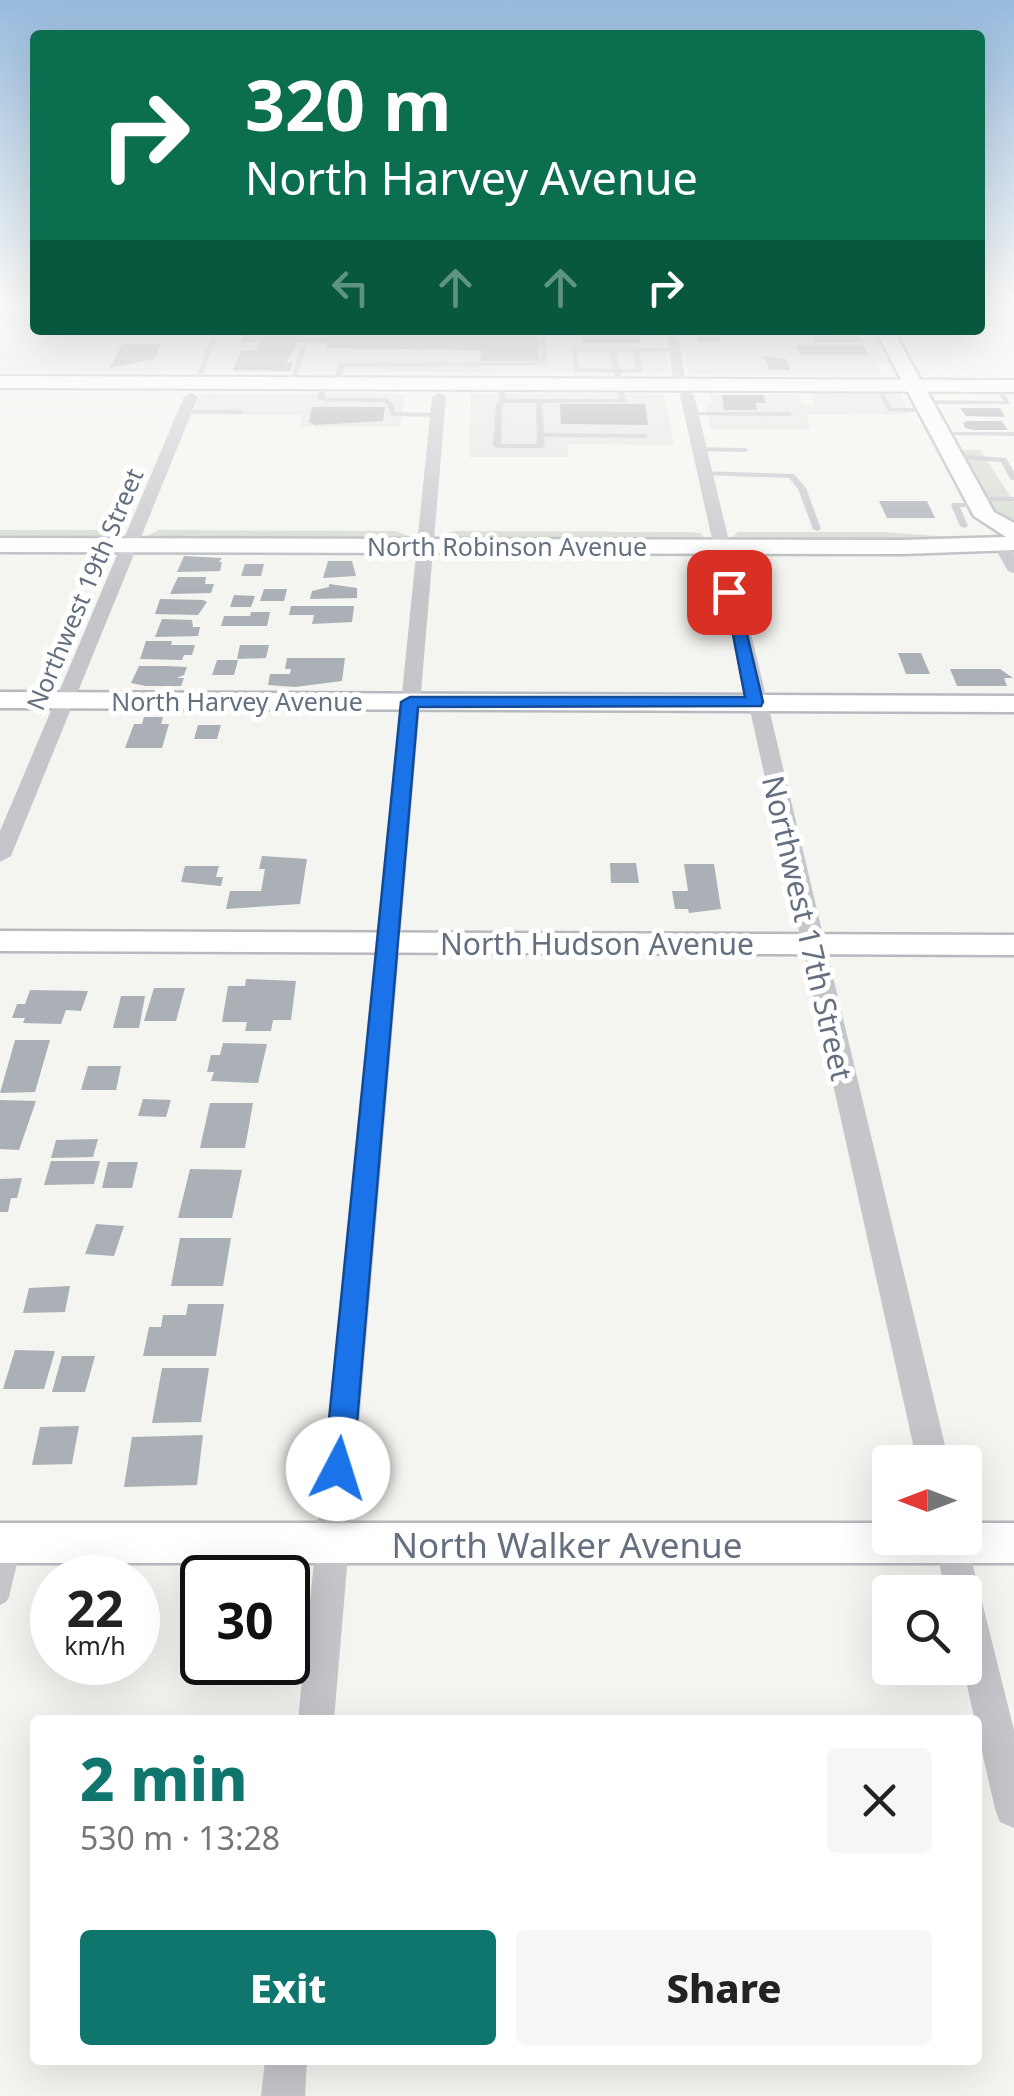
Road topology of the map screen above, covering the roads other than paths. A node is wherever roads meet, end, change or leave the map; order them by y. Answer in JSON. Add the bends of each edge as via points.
{"nodes":[{"id":1,"x":922,"y":399,"type":"edge"},
{"id":2,"x":190,"y":400,"type":"edge"},
{"id":3,"x":200,"y":400,"type":"edge"},
{"id":4,"x":325,"y":400,"type":"edge"},
{"id":5,"x":417,"y":400,"type":"edge"},
{"id":6,"x":433,"y":400,"type":"edge"},
{"id":7,"x":500,"y":400,"type":"edge"},
{"id":8,"x":534,"y":400,"type":"edge"},
{"id":9,"x":624,"y":400,"type":"edge"},
{"id":10,"x":685,"y":400,"type":"edge"},
{"id":11,"x":697,"y":400,"type":"edge"},
{"id":12,"x":885,"y":400,"type":"edge"},
{"id":13,"x":920,"y":400,"type":"edge"},
{"id":14,"x":539,"y":401,"type":"junction"},
{"id":15,"x":241,"y":412,"type":"dead end"},
{"id":16,"x":790,"y":414,"type":"dead end"},
{"id":17,"x":941,"y":434,"type":"junction"},
{"id":18,"x":1014,"y":434,"type":"edge"},
{"id":19,"x":541,"y":436,"type":"junction"},
{"id":20,"x":644,"y":436,"type":"dead end"},
{"id":21,"x":697,"y":449,"type":"junction"},
{"id":22,"x":745,"y":450,"type":"dead end"},
{"id":23,"x":952,"y":456,"type":"junction"},
{"id":24,"x":702,"y":473,"type":"junction"},
{"id":25,"x":1014,"y":478,"type":"edge"},
{"id":26,"x":1014,"y":498,"type":"edge"},
{"id":27,"x":976,"y":512,"type":"junction"},
{"id":28,"x":0,"y":526,"type":"edge"},
{"id":29,"x":817,"y":529,"type":"junction"},
{"id":30,"x":890,"y":529,"type":"junction"},
{"id":31,"x":132,"y":536,"type":"junction"},
{"id":32,"x":424,"y":537,"type":"junction"},
{"id":33,"x":717,"y":538,"type":"junction"},
{"id":34,"x":1009,"y":539,"type":"edge"},
{"id":35,"x":0,"y":545,"type":"edge"},
{"id":36,"x":1014,"y":568,"type":"edge"},
{"id":37,"x":0,"y":700,"type":"edge"},
{"id":38,"x":64,"y":700,"type":"junction"},
{"id":39,"x":410,"y":702,"type":"junction"},
{"id":40,"x":754,"y":702,"type":"junction"},
{"id":41,"x":1014,"y":704,"type":"edge"},
{"id":42,"x":0,"y":856,"type":"edge"},
{"id":43,"x":0,"y":941,"type":"edge"},
{"id":44,"x":388,"y":942,"type":"junction"},
{"id":45,"x":812,"y":944,"type":"junction"},
{"id":46,"x":1014,"y":945,"type":"edge"},
{"id":47,"x":929,"y":1445,"type":"edge"},
{"id":48,"x":872,"y":1541,"type":"edge"},
{"id":49,"x":982,"y":1541,"type":"edge"},
{"id":50,"x":7,"y":1543,"type":"edge"},
{"id":51,"x":1014,"y":1543,"type":"edge"},
{"id":52,"x":331,"y":1544,"type":"junction"},
{"id":53,"x":0,"y":1598,"type":"edge"},
{"id":54,"x":982,"y":1673,"type":"edge"},
{"id":55,"x":316,"y":1715,"type":"edge"},
{"id":56,"x":1014,"y":1809,"type":"edge"},
{"id":57,"x":286,"y":2065,"type":"edge"},
{"id":58,"x":283,"y":2096,"type":"edge"}],
"edges":[{"from":1,"to":17,"type":"street"},
{"from":2,"to":31,"type":"street","name":"Northwest 19th Street"},
{"from":3,"to":15,"type":"lane"},
{"from":4,"to":5,"type":"lane","via":[[384,400],[393,414]]},
{"from":6,"to":32,"type":"street"},
{"from":7,"to":19,"type":"lane","via":[[497,446],[541,446]]},
{"from":8,"to":14,"type":"lane"},
{"from":9,"to":14,"type":"lane"},
{"from":10,"to":21,"type":"street","name":"Northwest 17th Street"},
{"from":11,"to":16,"type":"lane"},
{"from":12,"to":13,"type":"lane","via":[[890,410]]},
{"from":14,"to":19,"type":"lane"},
{"from":17,"to":18,"type":"lane"},
{"from":17,"to":23,"type":"street"},
{"from":19,"to":20,"type":"lane"},
{"from":21,"to":22,"type":"lane"},
{"from":21,"to":24,"type":"street","name":"Northwest 17th Street"},
{"from":23,"to":25,"type":"lane","via":[[1003,460]]},
{"from":23,"to":27,"type":"street"},
{"from":24,"to":29,"type":"lane","via":[[791,476]]},
{"from":24,"to":33,"type":"street","name":"Northwest 17th Street"},
{"from":26,"to":27,"type":"lane"},
{"from":27,"to":30,"type":"street"},
{"from":27,"to":34,"type":"street"},
{"from":28,"to":31,"type":"street","name":"North Robinson Avenue"},
{"from":29,"to":30,"type":"street","name":"North Robinson Avenue"},
{"from":29,"to":33,"type":"street","name":"North Robinson Avenue"},
{"from":30,"to":34,"type":"street"},
{"from":31,"to":32,"type":"street","name":"North Robinson Avenue"},
{"from":31,"to":35,"type":"street","name":"North Robinson Avenue"},
{"from":31,"to":38,"type":"street","name":"Northwest 19th Street"},
{"from":32,"to":33,"type":"street","name":"North Robinson Avenue"},
{"from":32,"to":39,"type":"street"},
{"from":33,"to":34,"type":"street","name":"North Robinson Avenue"},
{"from":33,"to":40,"type":"street","name":"Northwest 17th Street"},
{"from":34,"to":36,"type":"street"},
{"from":37,"to":38,"type":"street","name":"North Harvey Avenue"},
{"from":38,"to":39,"type":"street","name":"North Harvey Avenue"},
{"from":38,"to":42,"type":"street","name":"Northwest 19th Street"},
{"from":39,"to":40,"type":"street","name":"North Harvey Avenue"},
{"from":39,"to":44,"type":"street"},
{"from":40,"to":41,"type":"street","name":"North Harvey Avenue"},
{"from":40,"to":45,"type":"street","name":"Northwest 17th Street"},
{"from":43,"to":44,"type":"street","name":"North Hudson Avenue"},
{"from":44,"to":45,"type":"street","name":"North Hudson Avenue"},
{"from":44,"to":52,"type":"street"},
{"from":45,"to":46,"type":"street","name":"North Hudson Avenue"},
{"from":45,"to":47,"type":"street","name":"Northwest 17th Street"},
{"from":48,"to":52,"type":"street","name":"North Walker Avenue"},
{"from":49,"to":51,"type":"street","name":"North Walker Avenue"},
{"from":50,"to":52,"type":"street","name":"North Walker Avenue"},
{"from":50,"to":53,"type":"lane"},
{"from":52,"to":55,"type":"street"},
{"from":54,"to":56,"type":"street"},
{"from":57,"to":58,"type":"street"}]}
